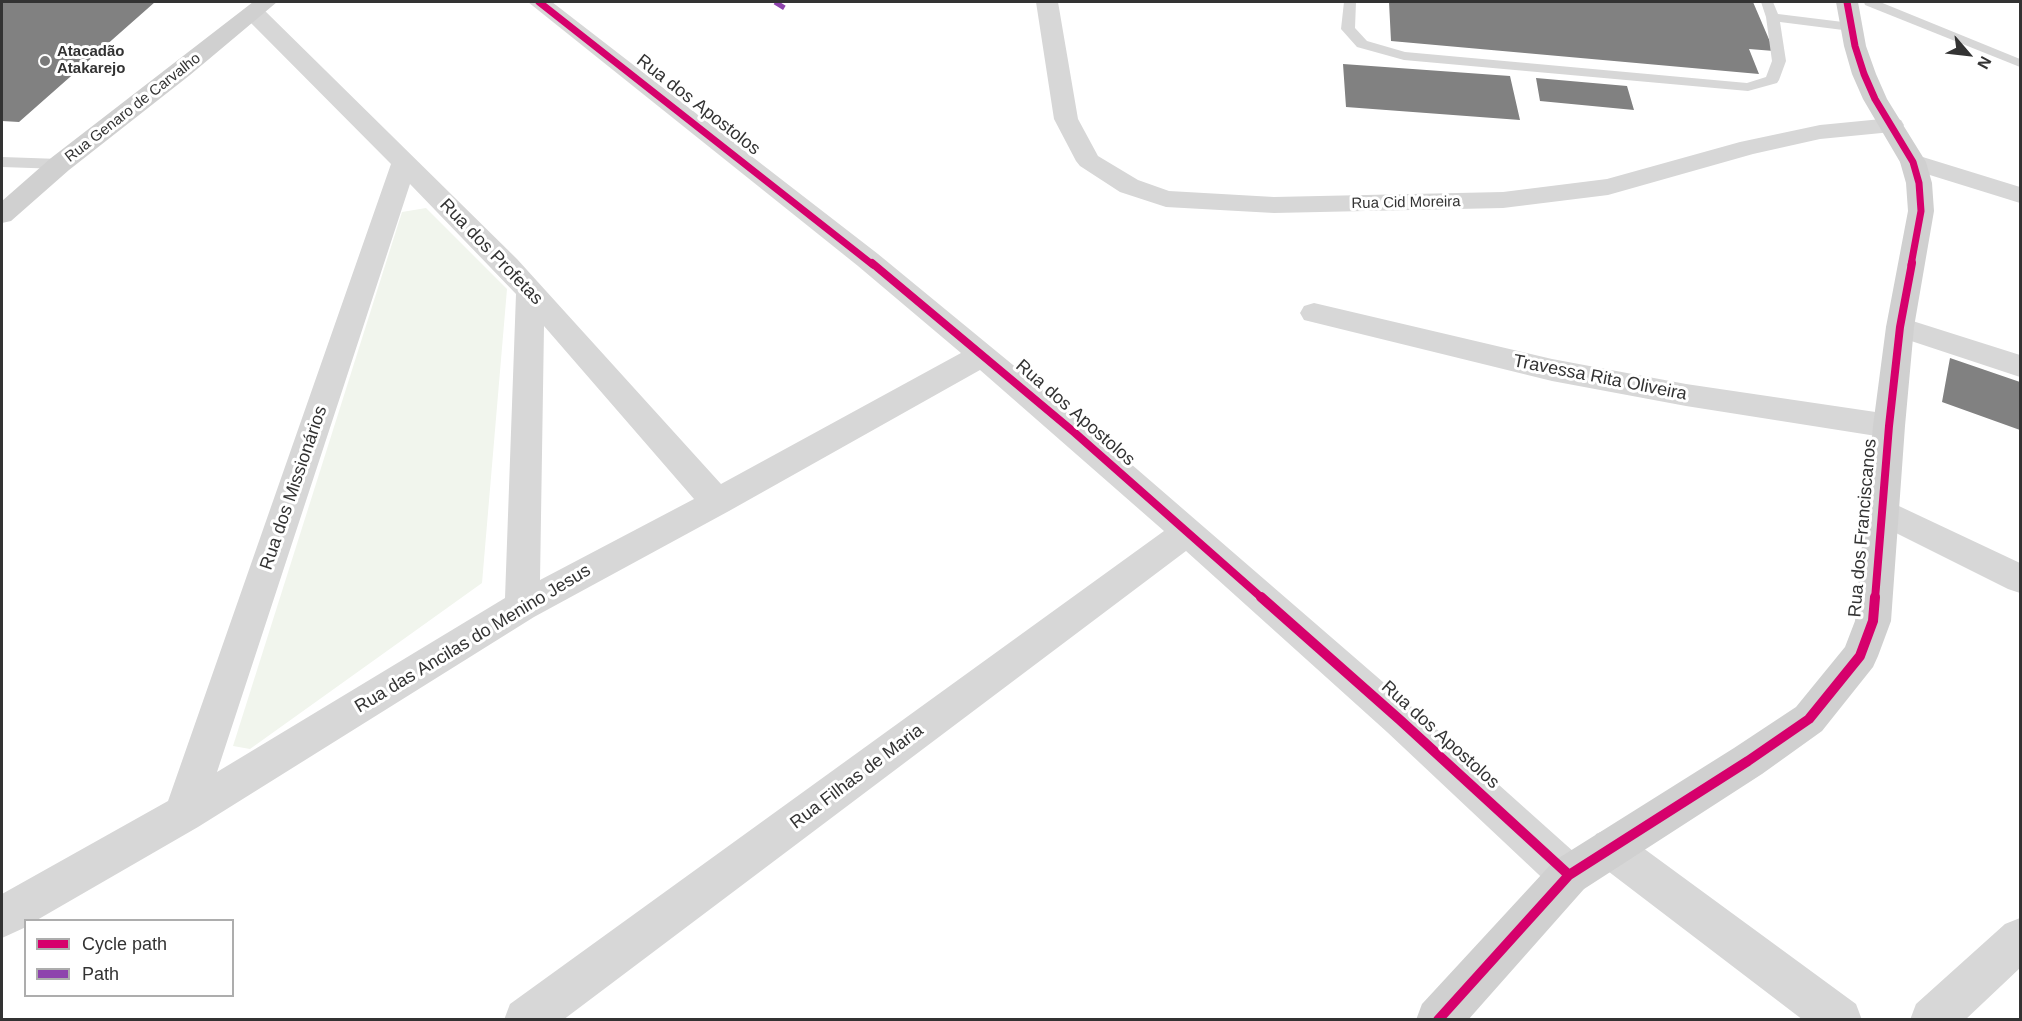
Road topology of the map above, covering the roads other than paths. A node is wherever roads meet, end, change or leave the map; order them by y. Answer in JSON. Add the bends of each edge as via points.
{"nodes":[{"id":1,"x":1047,"y":2,"type":"edge"},
{"id":2,"x":1350,"y":2,"type":"edge"},
{"id":3,"x":1767,"y":2,"type":"edge"},
{"id":4,"x":553,"y":4,"type":"edge"},
{"id":5,"x":260,"y":7,"type":"edge"},
{"id":6,"x":1856,"y":10,"type":"edge"},
{"id":7,"x":1773,"y":17,"type":"junction"},
{"id":8,"x":2019,"y":63,"type":"dead end"},
{"id":9,"x":1892,"y":125,"type":"junction"},
{"id":10,"x":2,"y":162,"type":"edge"},
{"id":11,"x":1913,"y":162,"type":"junction"},
{"id":12,"x":405,"y":163,"type":"junction"},
{"id":13,"x":60,"y":164,"type":"junction"},
{"id":14,"x":2020,"y":195,"type":"edge"},
{"id":15,"x":5,"y":207,"type":"edge"},
{"id":16,"x":530,"y":291,"type":"junction"},
{"id":17,"x":1314,"y":313,"type":"dead end"},
{"id":18,"x":1900,"y":327,"type":"junction"},
{"id":19,"x":982,"y":355,"type":"junction"},
{"id":20,"x":2020,"y":366,"type":"edge"},
{"id":21,"x":1889,"y":426,"type":"junction"},
{"id":22,"x":717,"y":502,"type":"junction"},
{"id":23,"x":1884,"y":512,"type":"junction"},
{"id":24,"x":1186,"y":533,"type":"junction"},
{"id":25,"x":2020,"y":579,"type":"edge"},
{"id":26,"x":522,"y":606,"type":"junction"},
{"id":27,"x":184,"y":814,"type":"junction"},
{"id":28,"x":1610,"y":848,"type":"junction"},
{"id":29,"x":1569,"y":875,"type":"junction"},
{"id":30,"x":2,"y":917,"type":"edge"},
{"id":31,"x":2020,"y":939,"type":"edge"},
{"id":32,"x":526,"y":1020,"type":"edge"},
{"id":33,"x":1438,"y":1020,"type":"edge"},
{"id":34,"x":1840,"y":1020,"type":"edge"},
{"id":35,"x":1932,"y":1020,"type":"edge"}],
"edges":[{"from":1,"to":9,"type":"street","name":"Rua Cid Moreira","via":[[1066,119],[1075,138],[1089,161],[1129,186],[1166,199],[1274,205],[1503,200],[1608,187],[1749,147],[1820,132]]},
{"from":2,"to":7,"type":"lane","via":[[1348,29],[1362,44],[1404,56],[1748,87],[1772,80],[1779,61]]},
{"from":3,"to":7,"type":"lane"},
{"from":4,"to":19,"type":"street","name":"Rua dos Apostolos"},
{"from":5,"to":12,"type":"street","name":"Rua dos Profetas"},
{"from":5,"to":13,"type":"street","name":"Rua Genaro de Carvalho"},
{"from":6,"to":7,"type":"lane"},
{"from":6,"to":8,"type":"lane"},
{"from":6,"to":9,"type":"street","name":"Rua dos Franciscanos","via":[[1864,74]]},
{"from":9,"to":11,"type":"street","name":"Rua dos Franciscanos"},
{"from":10,"to":13,"type":"lane"},
{"from":11,"to":14,"type":"street"},
{"from":11,"to":18,"type":"street","name":"Rua dos Franciscanos","via":[[1922,211]]},
{"from":12,"to":16,"type":"street","name":"Rua dos Profetas"},
{"from":12,"to":27,"type":"street","name":"Rua dos Missionários"},
{"from":13,"to":15,"type":"street","name":"Rua Genaro de Carvalho"},
{"from":16,"to":22,"type":"street","name":"Rua dos Profetas"},
{"from":16,"to":26,"type":"street"},
{"from":17,"to":21,"type":"street","name":"Travessa Rita Oliveira","via":[[1552,370],[1686,396]]},
{"from":18,"to":20,"type":"street"},
{"from":18,"to":21,"type":"street","name":"Rua dos Franciscanos"},
{"from":19,"to":22,"type":"street","name":"Rua das Ancilas do Menino Jesus"},
{"from":19,"to":24,"type":"street","name":"Rua dos Apostolos"},
{"from":21,"to":23,"type":"street","name":"Rua dos Franciscanos"},
{"from":22,"to":26,"type":"street","name":"Rua das Ancilas do Menino Jesus"},
{"from":23,"to":25,"type":"street"},
{"from":23,"to":28,"type":"street","name":"Rua dos Franciscanos","via":[[1873,621],[1860,656],[1840,682],[1809,719]]},
{"from":24,"to":29,"type":"street","name":"Rua dos Apostolos","via":[[1400,720]]},
{"from":24,"to":32,"type":"street","name":"Rua Filhas de Maria"},
{"from":26,"to":27,"type":"street","name":"Rua das Ancilas do Menino Jesus"},
{"from":27,"to":30,"type":"street","name":"Rua das Ancilas do Menino Jesus"},
{"from":28,"to":29,"type":"street","name":"Rua dos Franciscanos"},
{"from":28,"to":34,"type":"street"},
{"from":29,"to":33,"type":"street","name":"Rua dos Franciscanos"},
{"from":31,"to":35,"type":"street"}]}
